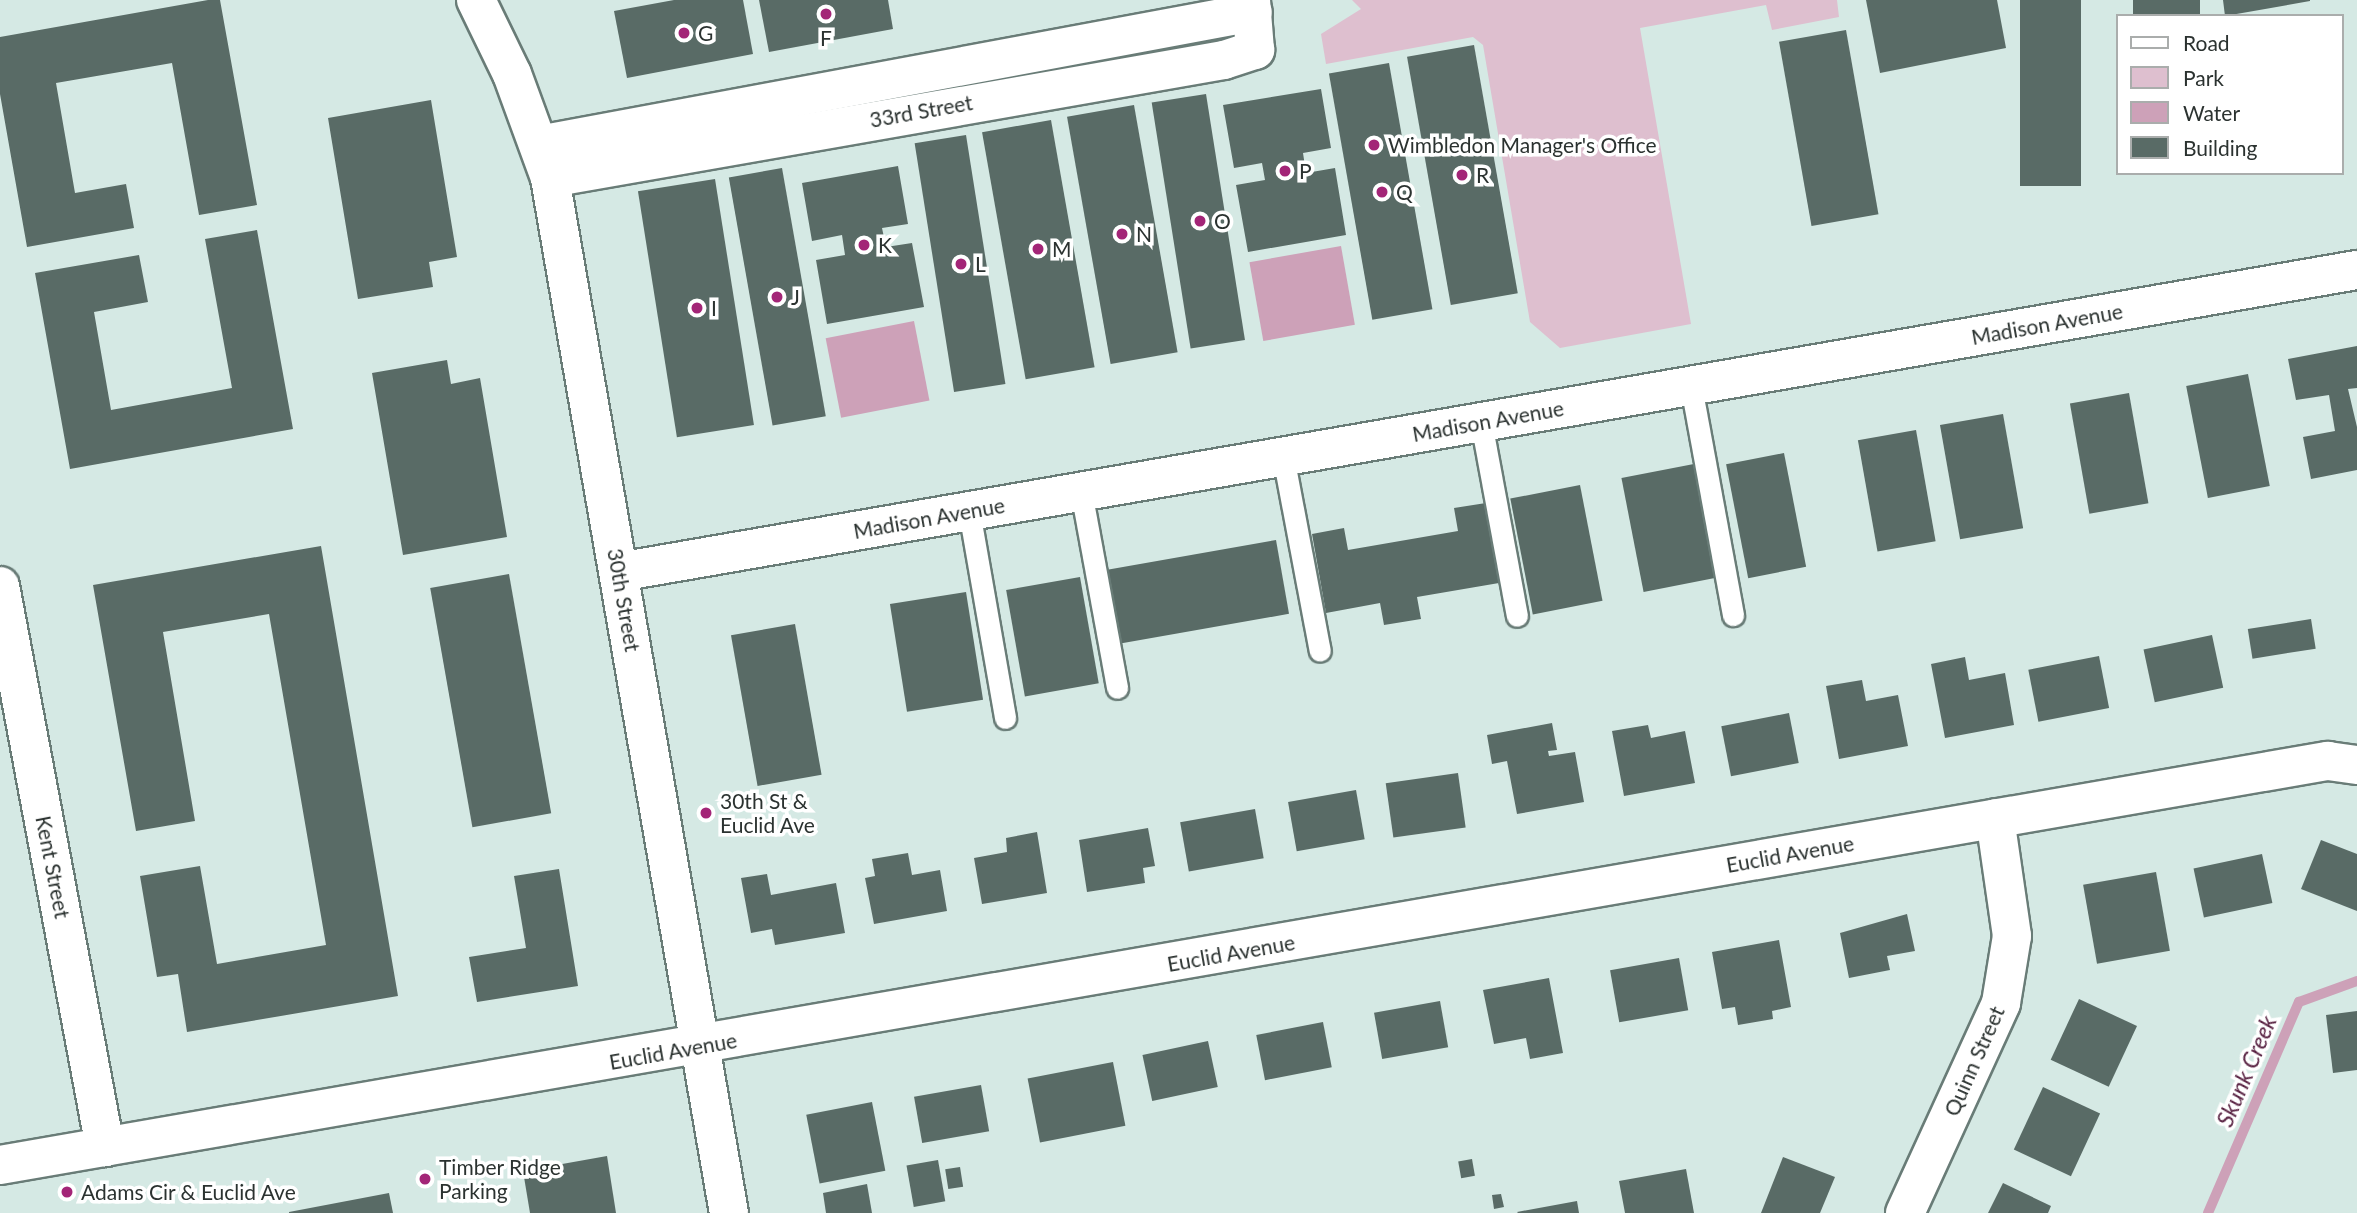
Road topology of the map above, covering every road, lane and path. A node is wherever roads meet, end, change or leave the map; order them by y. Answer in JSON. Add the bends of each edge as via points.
{"nodes":[{"id":1,"x":477,"y":0,"type":"edge"},
{"id":2,"x":1252,"y":6,"type":"edge"},
{"id":3,"x":545,"y":161,"type":"junction"},
{"id":4,"x":2357,"y":270,"type":"edge"},
{"id":5,"x":1691,"y":386,"type":"junction"},
{"id":6,"x":1481,"y":422,"type":"junction"},
{"id":7,"x":1283,"y":456,"type":"junction"},
{"id":8,"x":1082,"y":491,"type":"junction"},
{"id":9,"x":970,"y":511,"type":"junction"},
{"id":10,"x":619,"y":572,"type":"junction"},
{"id":11,"x":0,"y":586,"type":"edge"},
{"id":12,"x":1733,"y":615,"type":"dead end"},
{"id":13,"x":1517,"y":617,"type":"dead end"},
{"id":14,"x":1320,"y":651,"type":"dead end"},
{"id":15,"x":9,"y":686,"type":"edge"},
{"id":16,"x":1117,"y":688,"type":"dead end"},
{"id":17,"x":1005,"y":718,"type":"dead end"},
{"id":18,"x":2357,"y":765,"type":"edge"},
{"id":19,"x":1995,"y":818,"type":"junction"},
{"id":20,"x":701,"y":1046,"type":"junction"},
{"id":21,"x":106,"y":1147,"type":"junction"},
{"id":22,"x":0,"y":1165,"type":"edge"},
{"id":23,"x":729,"y":1213,"type":"edge"},
{"id":24,"x":1905,"y":1213,"type":"edge"}],
"edges":[{"from":1,"to":3,"type":"street","name":"30th Street"},
{"from":2,"to":3,"type":"street","name":"33rd Street"},
{"from":3,"to":10,"type":"street","name":"30th Street"},
{"from":4,"to":5,"type":"street","name":"Madison Avenue"},
{"from":5,"to":6,"type":"street","name":"Madison Avenue"},
{"from":5,"to":12,"type":"lane"},
{"from":6,"to":7,"type":"street","name":"Madison Avenue"},
{"from":6,"to":13,"type":"lane"},
{"from":7,"to":8,"type":"street","name":"Madison Avenue"},
{"from":7,"to":14,"type":"lane"},
{"from":8,"to":9,"type":"street","name":"Madison Avenue"},
{"from":8,"to":16,"type":"lane"},
{"from":9,"to":10,"type":"street","name":"Madison Avenue"},
{"from":9,"to":17,"type":"lane"},
{"from":10,"to":20,"type":"street","name":"30th Street"},
{"from":11,"to":15,"type":"street","name":"Kent Street"},
{"from":15,"to":21,"type":"street","name":"Kent Street"},
{"from":18,"to":19,"type":"street","name":"Euclid Avenue","via":[[2328,761]]},
{"from":19,"to":20,"type":"street","name":"Euclid Avenue"},
{"from":19,"to":24,"type":"street","name":"Quinn Street","via":[[2012,936],[2001,1003]]},
{"from":20,"to":21,"type":"street","name":"Euclid Avenue"},
{"from":20,"to":23,"type":"street","name":"30th Street"},
{"from":21,"to":22,"type":"street","name":"Euclid Avenue"}]}
